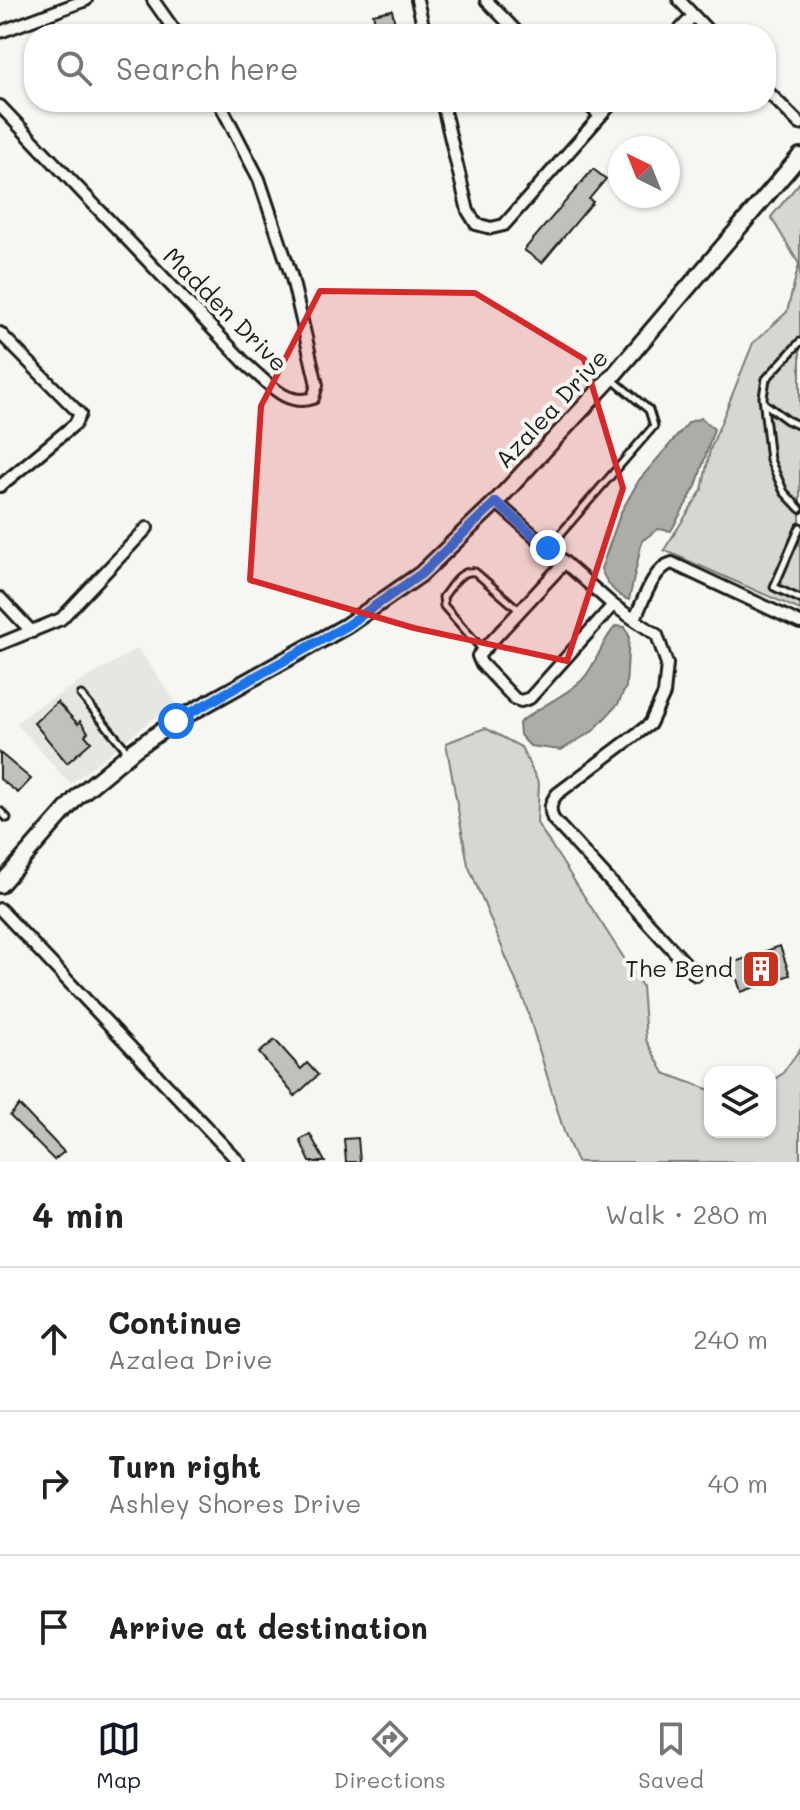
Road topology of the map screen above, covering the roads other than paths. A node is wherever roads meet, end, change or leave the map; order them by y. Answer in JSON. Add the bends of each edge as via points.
{"nodes":[{"id":1,"x":86,"y":0,"type":"edge"},
{"id":2,"x":153,"y":0,"type":"edge"},
{"id":3,"x":417,"y":0,"type":"edge"},
{"id":4,"x":486,"y":0,"type":"edge"},
{"id":5,"x":679,"y":0,"type":"edge"},
{"id":6,"x":70,"y":2,"type":"edge"},
{"id":7,"x":693,"y":16,"type":"junction"},
{"id":8,"x":170,"y":24,"type":"edge"},
{"id":9,"x":423,"y":24,"type":"edge"},
{"id":10,"x":509,"y":24,"type":"edge"},
{"id":11,"x":685,"y":24,"type":"edge"},
{"id":12,"x":701,"y":24,"type":"edge"},
{"id":13,"x":0,"y":32,"type":"edge"},
{"id":14,"x":776,"y":100,"type":"edge"},
{"id":15,"x":0,"y":106,"type":"edge"},
{"id":16,"x":224,"y":112,"type":"edge"},
{"id":17,"x":444,"y":112,"type":"edge"},
{"id":18,"x":596,"y":112,"type":"edge"},
{"id":19,"x":604,"y":112,"type":"edge"},
{"id":20,"x":600,"y":116,"type":"junction"},
{"id":21,"x":800,"y":124,"type":"edge"},
{"id":22,"x":800,"y":156,"type":"edge"},
{"id":23,"x":0,"y":333,"type":"edge"},
{"id":24,"x":800,"y":342,"type":"edge"},
{"id":25,"x":611,"y":378,"type":"junction"},
{"id":26,"x":763,"y":402,"type":"junction"},
{"id":27,"x":800,"y":426,"type":"edge"},
{"id":28,"x":0,"y":486,"type":"edge"},
{"id":29,"x":496,"y":502,"type":"junction"},
{"id":30,"x":800,"y":509,"type":"edge"},
{"id":31,"x":800,"y":527,"type":"edge"},
{"id":32,"x":147,"y":528,"type":"dead end"},
{"id":33,"x":548,"y":548,"type":"junction"},
{"id":34,"x":564,"y":563,"type":"junction"},
{"id":35,"x":0,"y":598,"type":"edge"},
{"id":36,"x":800,"y":599,"type":"edge"},
{"id":37,"x":613,"y":605,"type":"junction"},
{"id":38,"x":519,"y":610,"type":"junction"},
{"id":39,"x":635,"y":618,"type":"junction"},
{"id":40,"x":800,"y":623,"type":"edge"},
{"id":41,"x":32,"y":632,"type":"junction"},
{"id":42,"x":0,"y":644,"type":"edge"},
{"id":43,"x":482,"y":649,"type":"junction"},
{"id":44,"x":81,"y":695,"type":"dead end"},
{"id":45,"x":129,"y":754,"type":"junction"},
{"id":46,"x":0,"y":811,"type":"edge"},
{"id":47,"x":7,"y":818,"type":"dead end"},
{"id":48,"x":0,"y":885,"type":"edge"},
{"id":49,"x":0,"y":909,"type":"edge"},
{"id":50,"x":696,"y":975,"type":"dead end"},
{"id":51,"x":239,"y":1162,"type":"edge"}],
"edges":[{"from":1,"to":6,"type":"street"},
{"from":2,"to":8,"type":"street"},
{"from":3,"to":9,"type":"street"},
{"from":4,"to":10,"type":"street"},
{"from":5,"to":7,"type":"street"},
{"from":6,"to":13,"type":"street"},
{"from":7,"to":11,"type":"street"},
{"from":7,"to":12,"type":"street"},
{"from":14,"to":21,"type":"street"},
{"from":15,"to":16,"type":"street","name":"Madden Drive","via":[[248,366],[287,399],[301,402],[313,398],[317,385],[292,278],[259,179]]},
{"from":17,"to":20,"type":"street","via":[[468,211],[476,224],[491,228],[504,225]]},
{"from":18,"to":20,"type":"street"},
{"from":19,"to":20,"type":"street"},
{"from":22,"to":25,"type":"street","name":"Azalea Drive"},
{"from":23,"to":28,"type":"street","via":[[80,414],[75,424]]},
{"from":24,"to":26,"type":"lane","via":[[766,379]]},
{"from":25,"to":29,"type":"street","name":"Azalea Drive"},
{"from":25,"to":33,"type":"lane","via":[[649,410],[654,426]]},
{"from":26,"to":27,"type":"lane"},
{"from":26,"to":30,"type":"lane","via":[[770,460],[784,492]]},
{"from":29,"to":33,"type":"street"},
{"from":29,"to":45,"type":"street","name":"Azalea Drive","via":[[421,574]]},
{"from":31,"to":36,"type":"lane","via":[[774,587]]},
{"from":32,"to":41,"type":"street","via":[[61,619]]},
{"from":33,"to":34,"type":"street"},
{"from":34,"to":37,"type":"street"},
{"from":34,"to":38,"type":"street"},
{"from":35,"to":41,"type":"street"},
{"from":37,"to":39,"type":"street"},
{"from":37,"to":43,"type":"street","via":[[530,698],[515,699],[481,663]]},
{"from":38,"to":43,"type":"street"},
{"from":38,"to":43,"type":"lane","via":[[475,572],[461,575],[443,597],[444,606]]},
{"from":39,"to":40,"type":"street","via":[[659,571],[672,563]]},
{"from":39,"to":50,"type":"street","via":[[657,635],[663,647],[664,694],[650,724],[557,794],[550,811]]},
{"from":41,"to":42,"type":"street"},
{"from":44,"to":45,"type":"lane"},
{"from":45,"to":48,"type":"street","name":"Azalea Drive","via":[[78,796]]},
{"from":46,"to":47,"type":"lane"},
{"from":49,"to":51,"type":"street"}]}
